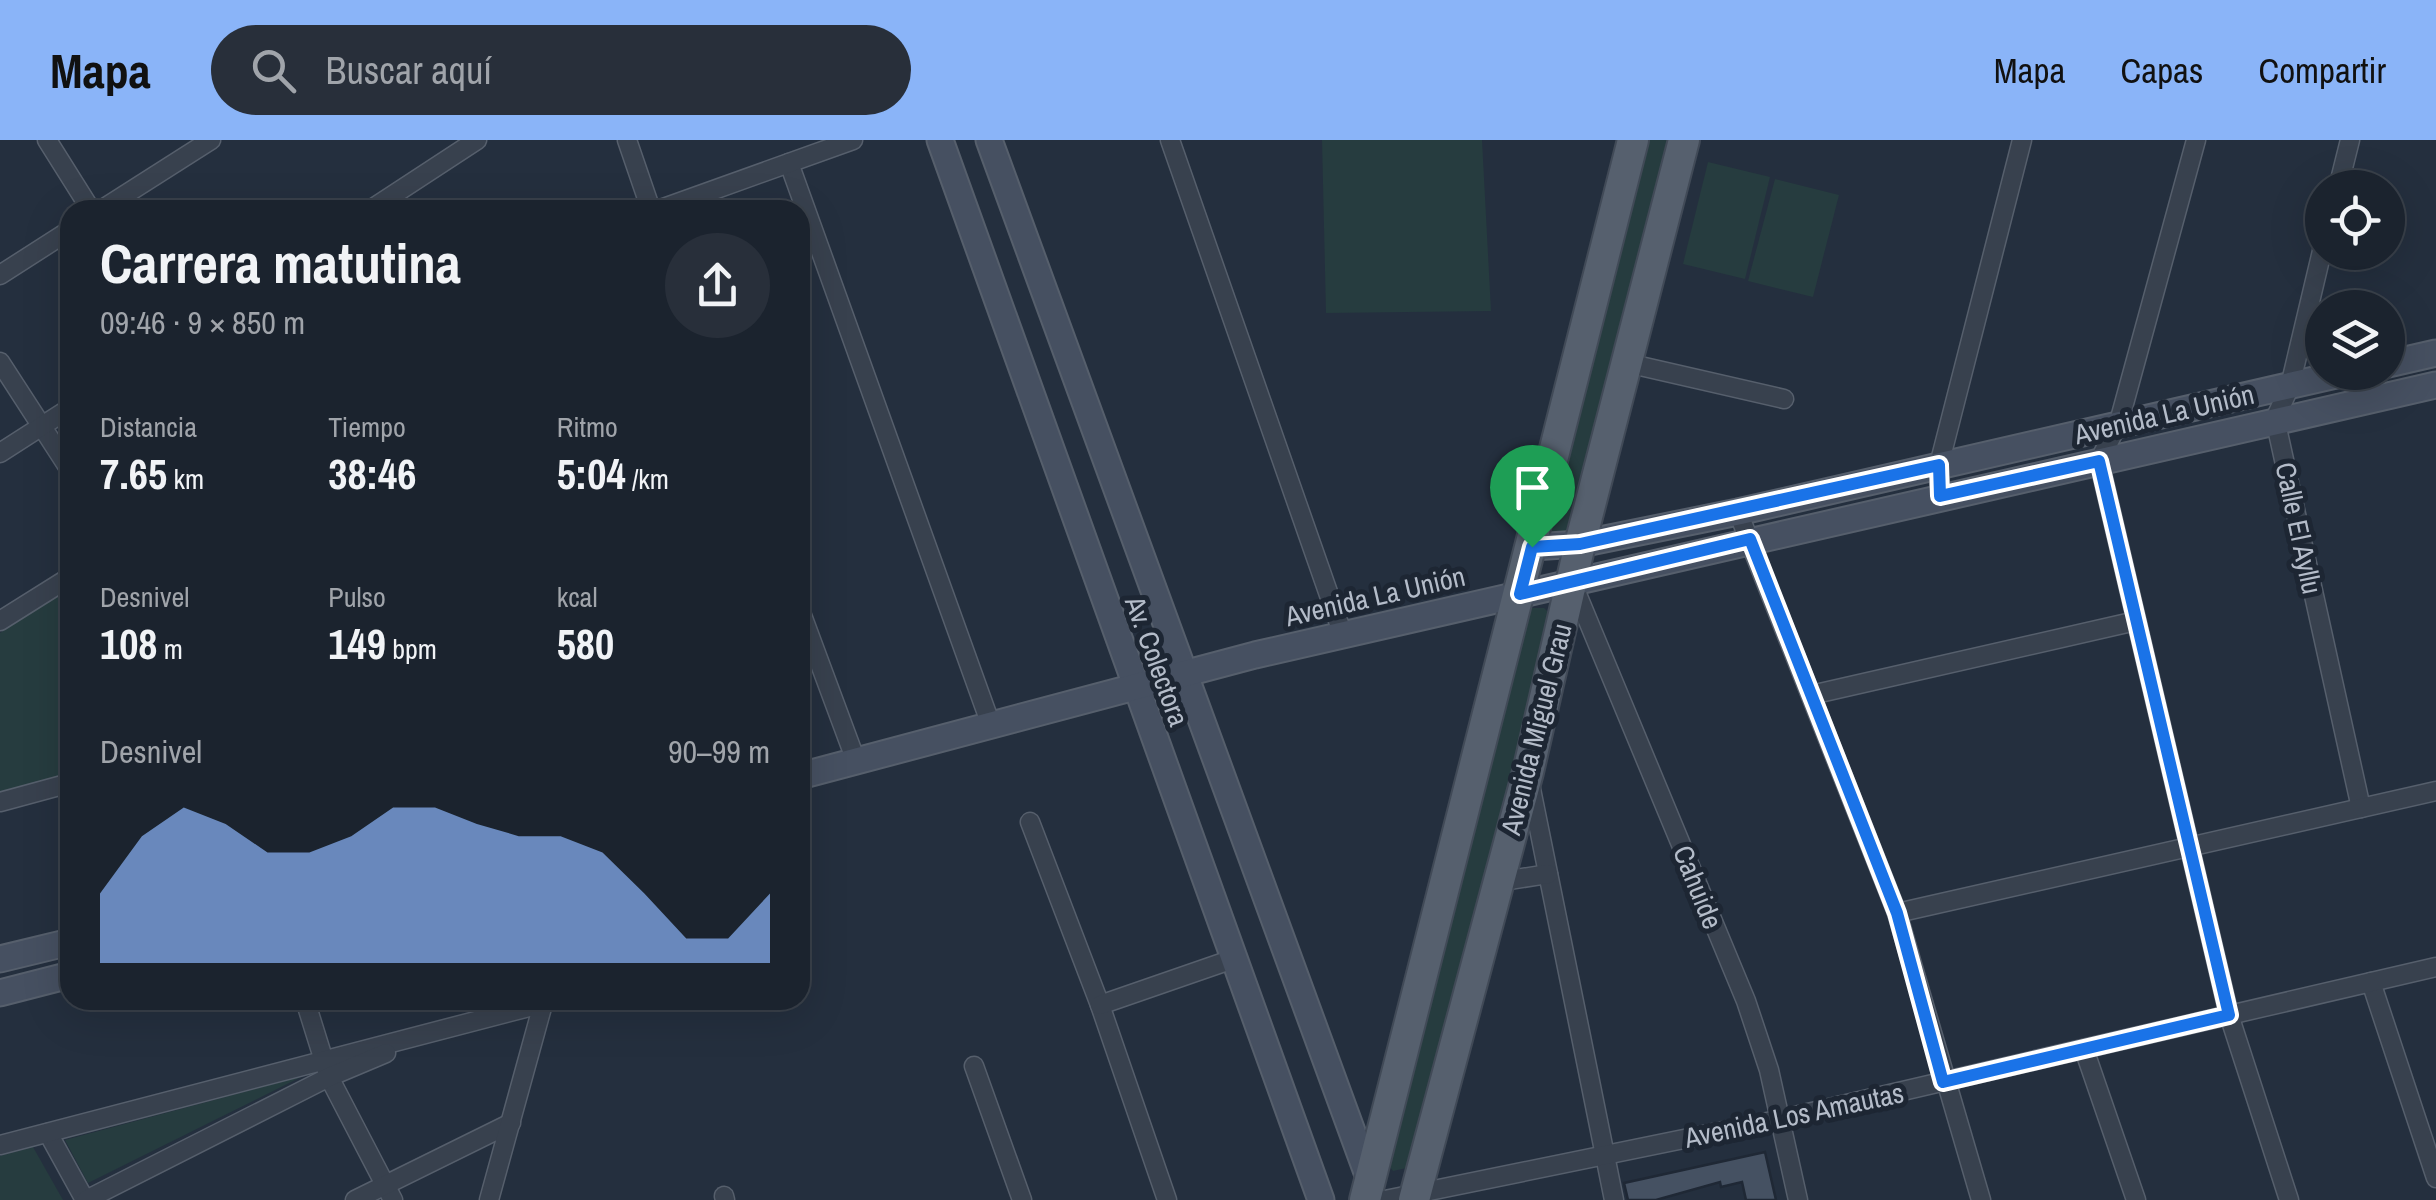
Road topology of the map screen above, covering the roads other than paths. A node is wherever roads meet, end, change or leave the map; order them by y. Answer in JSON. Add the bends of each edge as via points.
{"nodes":[{"id":1,"x":47,"y":140,"type":"edge"},
{"id":2,"x":212,"y":140,"type":"edge"},
{"id":3,"x":478,"y":140,"type":"edge"},
{"id":4,"x":627,"y":140,"type":"edge"},
{"id":5,"x":853,"y":140,"type":"edge"},
{"id":6,"x":940,"y":140,"type":"edge"},
{"id":7,"x":988,"y":140,"type":"edge"},
{"id":8,"x":1170,"y":140,"type":"edge"},
{"id":9,"x":1633,"y":140,"type":"edge"},
{"id":10,"x":1684,"y":140,"type":"edge"},
{"id":11,"x":2022,"y":140,"type":"edge"},
{"id":12,"x":2196,"y":140,"type":"edge"},
{"id":13,"x":2350,"y":140,"type":"edge"},
{"id":14,"x":789,"y":163,"type":"junction"},
{"id":15,"x":2342,"y":170,"type":"edge"},
{"id":16,"x":85,"y":200,"type":"edge"},
{"id":17,"x":117,"y":200,"type":"edge"},
{"id":18,"x":385,"y":200,"type":"edge"},
{"id":19,"x":650,"y":200,"type":"edge"},
{"id":20,"x":683,"y":200,"type":"edge"},
{"id":21,"x":802,"y":200,"type":"edge"},
{"id":22,"x":810,"y":222,"type":"edge"},
{"id":23,"x":60,"y":236,"type":"edge"},
{"id":24,"x":2317,"y":270,"type":"edge"},
{"id":25,"x":0,"y":275,"type":"edge"},
{"id":26,"x":2436,"y":354,"type":"edge"},
{"id":27,"x":2405,"y":360,"type":"edge"},
{"id":28,"x":0,"y":362,"type":"edge"},
{"id":29,"x":1627,"y":363,"type":"junction"},
{"id":30,"x":2305,"y":382,"type":"edge"},
{"id":31,"x":2436,"y":384,"type":"edge"},
{"id":32,"x":2290,"y":386,"type":"junction"},
{"id":33,"x":1784,"y":399,"type":"dead end"},
{"id":34,"x":60,"y":414,"type":"edge"},
{"id":35,"x":2275,"y":418,"type":"junction"},
{"id":36,"x":2119,"y":422,"type":"junction"},
{"id":37,"x":40,"y":427,"type":"junction"},
{"id":38,"x":0,"y":454,"type":"edge"},
{"id":39,"x":60,"y":456,"type":"edge"},
{"id":40,"x":2099,"y":461,"type":"junction"},
{"id":41,"x":1939,"y":465,"type":"junction"},
{"id":42,"x":1940,"y":496,"type":"junction"},
{"id":43,"x":1738,"y":512,"type":"junction"},
{"id":44,"x":1750,"y":539,"type":"junction"},
{"id":45,"x":1580,"y":544,"type":"junction"},
{"id":46,"x":1532,"y":547,"type":"junction"},
{"id":47,"x":1572,"y":582,"type":"junction"},
{"id":48,"x":60,"y":583,"type":"edge"},
{"id":49,"x":1520,"y":594,"type":"junction"},
{"id":50,"x":0,"y":621,"type":"edge"},
{"id":51,"x":2136,"y":621,"type":"junction"},
{"id":52,"x":1343,"y":635,"type":"junction"},
{"id":53,"x":810,"y":637,"type":"edge"},
{"id":54,"x":1186,"y":674,"type":"junction"},
{"id":55,"x":1134,"y":687,"type":"junction"},
{"id":56,"x":1810,"y":695,"type":"junction"},
{"id":57,"x":990,"y":725,"type":"junction"},
{"id":58,"x":856,"y":761,"type":"junction"},
{"id":59,"x":1528,"y":772,"type":"junction"},
{"id":60,"x":810,"y":773,"type":"edge"},
{"id":61,"x":60,"y":787,"type":"edge"},
{"id":62,"x":2436,"y":791,"type":"edge"},
{"id":63,"x":0,"y":802,"type":"edge"},
{"id":64,"x":2360,"y":808,"type":"junction"},
{"id":65,"x":1030,"y":822,"type":"dead end"},
{"id":66,"x":2188,"y":848,"type":"junction"},
{"id":67,"x":1548,"y":874,"type":"junction"},
{"id":68,"x":1497,"y":882,"type":"junction"},
{"id":69,"x":1897,"y":913,"type":"junction"},
{"id":70,"x":60,"y":944,"type":"edge"},
{"id":71,"x":0,"y":959,"type":"edge"},
{"id":72,"x":1234,"y":959,"type":"junction"},
{"id":73,"x":2436,"y":968,"type":"edge"},
{"id":74,"x":60,"y":978,"type":"edge"},
{"id":75,"x":2371,"y":982,"type":"junction"},
{"id":76,"x":0,"y":993,"type":"edge"},
{"id":77,"x":1100,"y":1005,"type":"junction"},
{"id":78,"x":308,"y":1010,"type":"edge"},
{"id":79,"x":518,"y":1010,"type":"edge"},
{"id":80,"x":547,"y":1010,"type":"edge"},
{"id":81,"x":2229,"y":1015,"type":"junction"},
{"id":82,"x":2084,"y":1049,"type":"junction"},
{"id":83,"x":974,"y":1066,"type":"dead end"},
{"id":84,"x":325,"y":1069,"type":"junction"},
{"id":85,"x":1943,"y":1082,"type":"junction"},
{"id":86,"x":1782,"y":1119,"type":"junction"},
{"id":87,"x":511,"y":1123,"type":"junction"},
{"id":88,"x":48,"y":1133,"type":"junction"},
{"id":89,"x":0,"y":1145,"type":"edge"},
{"id":90,"x":1603,"y":1156,"type":"junction"},
{"id":91,"x":2436,"y":1178,"type":"edge"},
{"id":92,"x":389,"y":1192,"type":"edge"},
{"id":93,"x":1373,"y":1192,"type":"edge"},
{"id":94,"x":1414,"y":1197,"type":"edge"},
{"id":95,"x":85,"y":1200,"type":"edge"},
{"id":96,"x":355,"y":1200,"type":"edge"},
{"id":97,"x":490,"y":1200,"type":"edge"},
{"id":98,"x":1022,"y":1200,"type":"edge"},
{"id":99,"x":1167,"y":1200,"type":"edge"},
{"id":100,"x":1321,"y":1200,"type":"edge"},
{"id":101,"x":1614,"y":1200,"type":"edge"},
{"id":102,"x":1798,"y":1200,"type":"edge"},
{"id":103,"x":1981,"y":1200,"type":"edge"},
{"id":104,"x":2136,"y":1200,"type":"edge"},
{"id":105,"x":2288,"y":1200,"type":"edge"}],
"edges":[{"from":1,"to":16,"type":"street"},
{"from":2,"to":17,"type":"street"},
{"from":3,"to":18,"type":"street"},
{"from":4,"to":19,"type":"street"},
{"from":5,"to":14,"type":"street"},
{"from":6,"to":55,"type":"street","name":"Av. Colectora"},
{"from":7,"to":54,"type":"street","name":"Av. Colectora"},
{"from":8,"to":52,"type":"street"},
{"from":9,"to":46,"type":"main road","name":"Avenida Miguel Grau"},
{"from":10,"to":29,"type":"main road","name":"Avenida Miguel Grau"},
{"from":11,"to":41,"type":"street"},
{"from":12,"to":36,"type":"street"},
{"from":13,"to":15,"type":"street"},
{"from":14,"to":20,"type":"street"},
{"from":14,"to":21,"type":"street"},
{"from":22,"to":57,"type":"street"},
{"from":23,"to":25,"type":"street"},
{"from":24,"to":32,"type":"street"},
{"from":26,"to":27,"type":"street"},
{"from":28,"to":37,"type":"street"},
{"from":29,"to":33,"type":"street"},
{"from":29,"to":45,"type":"main road","name":"Avenida Miguel Grau"},
{"from":30,"to":32,"type":"street","name":"Avenida La Unión"},
{"from":31,"to":35,"type":"street","name":"Avenida La Unión"},
{"from":32,"to":35,"type":"street"},
{"from":32,"to":36,"type":"street","name":"Avenida La Unión"},
{"from":34,"to":37,"type":"street"},
{"from":35,"to":40,"type":"street","name":"Avenida La Unión"},
{"from":35,"to":64,"type":"street","name":"Calle El Ayllu"},
{"from":36,"to":40,"type":"street"},
{"from":36,"to":41,"type":"street","name":"Avenida La Unión"},
{"from":37,"to":38,"type":"street"},
{"from":37,"to":39,"type":"street"},
{"from":40,"to":42,"type":"street","name":"Avenida La Unión"},
{"from":40,"to":51,"type":"street"},
{"from":41,"to":42,"type":"street"},
{"from":41,"to":43,"type":"street","name":"Avenida La Unión"},
{"from":42,"to":44,"type":"street","name":"Avenida La Unión"},
{"from":43,"to":44,"type":"street"},
{"from":43,"to":45,"type":"street","name":"Avenida La Unión"},
{"from":44,"to":47,"type":"street","name":"Avenida La Unión"},
{"from":44,"to":56,"type":"street"},
{"from":45,"to":46,"type":"street","name":"Avenida La Unión"},
{"from":45,"to":47,"type":"main road","name":"Avenida Miguel Grau"},
{"from":46,"to":49,"type":"main road","name":"Avenida Miguel Grau"},
{"from":47,"to":49,"type":"street","name":"Avenida La Unión"},
{"from":47,"to":59,"type":"main road","name":"Avenida Miguel Grau"},
{"from":47,"to":86,"type":"street","name":"Cahuide","via":[[1746,1002]]},
{"from":48,"to":50,"type":"street"},
{"from":49,"to":52,"type":"street","name":"Avenida La Unión"},
{"from":49,"to":93,"type":"main road","name":"Avenida Miguel Grau"},
{"from":51,"to":56,"type":"street"},
{"from":51,"to":66,"type":"street"},
{"from":52,"to":54,"type":"street","name":"Avenida La Unión"},
{"from":53,"to":58,"type":"street"},
{"from":54,"to":55,"type":"street","name":"Avenida La Unión"},
{"from":54,"to":93,"type":"street","name":"Av. Colectora"},
{"from":55,"to":57,"type":"street","name":"Avenida La Unión"},
{"from":55,"to":72,"type":"street","name":"Av. Colectora"},
{"from":56,"to":69,"type":"street"},
{"from":57,"to":58,"type":"street","name":"Avenida La Unión"},
{"from":58,"to":60,"type":"street","name":"Avenida La Unión"},
{"from":59,"to":67,"type":"street"},
{"from":59,"to":68,"type":"main road","name":"Avenida Miguel Grau"},
{"from":61,"to":63,"type":"street"},
{"from":62,"to":64,"type":"street"},
{"from":64,"to":66,"type":"street"},
{"from":65,"to":77,"type":"street"},
{"from":66,"to":69,"type":"street"},
{"from":66,"to":81,"type":"street"},
{"from":67,"to":68,"type":"street"},
{"from":67,"to":90,"type":"street"},
{"from":68,"to":94,"type":"main road","name":"Avenida Miguel Grau"},
{"from":69,"to":85,"type":"street"},
{"from":70,"to":71,"type":"street"},
{"from":72,"to":77,"type":"street"},
{"from":72,"to":100,"type":"street","name":"Av. Colectora"},
{"from":73,"to":75,"type":"street","name":"Avenida Los Amautas"},
{"from":74,"to":76,"type":"street"},
{"from":75,"to":81,"type":"street","name":"Avenida Los Amautas"},
{"from":75,"to":91,"type":"street"},
{"from":77,"to":99,"type":"street"},
{"from":78,"to":84,"type":"street"},
{"from":79,"to":84,"type":"street"},
{"from":80,"to":87,"type":"street"},
{"from":81,"to":82,"type":"street","name":"Avenida Los Amautas"},
{"from":81,"to":105,"type":"street"},
{"from":82,"to":85,"type":"street","name":"Avenida Los Amautas"},
{"from":82,"to":104,"type":"street"},
{"from":83,"to":98,"type":"street"},
{"from":84,"to":88,"type":"street"},
{"from":84,"to":92,"type":"street"},
{"from":84,"to":95,"type":"street"},
{"from":85,"to":86,"type":"street","name":"Avenida Los Amautas"},
{"from":85,"to":103,"type":"street"},
{"from":86,"to":90,"type":"street","name":"Avenida Los Amautas"},
{"from":86,"to":102,"type":"street","name":"Cahuide"},
{"from":87,"to":92,"type":"street"},
{"from":87,"to":97,"type":"street"},
{"from":88,"to":89,"type":"street"},
{"from":88,"to":95,"type":"street"},
{"from":90,"to":94,"type":"street","name":"Avenida Los Amautas"},
{"from":90,"to":101,"type":"street"},
{"from":92,"to":96,"type":"street"},
{"from":93,"to":94,"type":"street","name":"Avenida Los Amautas"}]}
